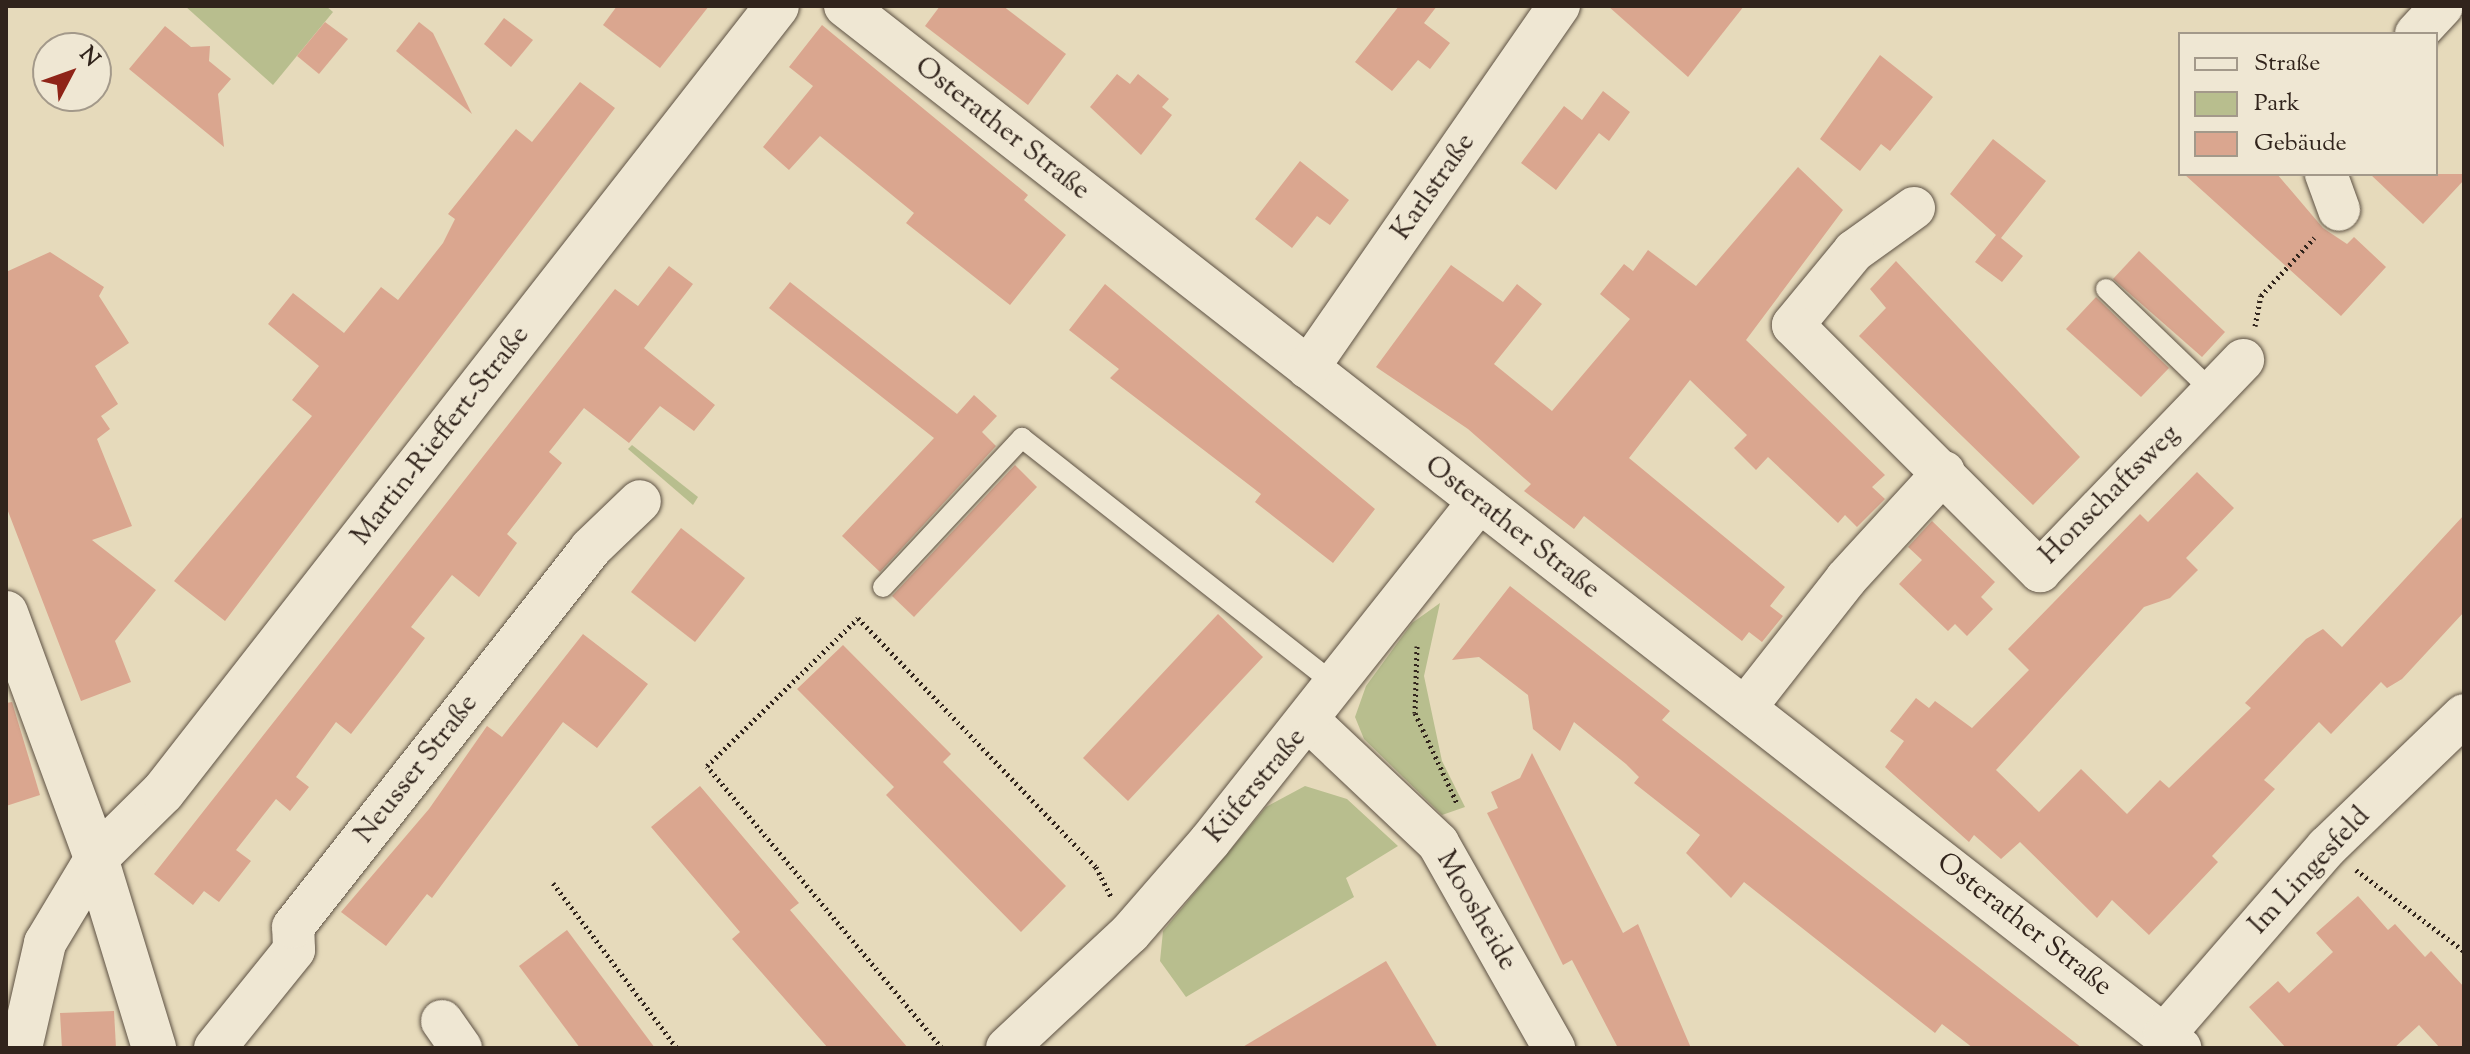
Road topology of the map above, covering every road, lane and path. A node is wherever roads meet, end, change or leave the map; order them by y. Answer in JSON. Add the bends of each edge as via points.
{"nodes":[{"id":1,"x":777,"y":6,"type":"edge"},
{"id":2,"x":845,"y":6,"type":"edge"},
{"id":3,"x":1559,"y":6,"type":"edge"},
{"id":4,"x":2442,"y":6,"type":"edge"},
{"id":5,"x":2418,"y":32,"type":"edge"},
{"id":6,"x":2332,"y":192,"type":"edge"},
{"id":7,"x":1914,"y":208,"type":"dead end"},
{"id":8,"x":2106,"y":289,"type":"dead end"},
{"id":9,"x":2243,"y":360,"type":"joint"},
{"id":10,"x":1308,"y":368,"type":"junction"},
{"id":11,"x":2213,"y":392,"type":"junction"},
{"id":12,"x":1944,"y":472,"type":"junction"},
{"id":13,"x":640,"y":501,"type":"dead end"},
{"id":14,"x":1479,"y":502,"type":"junction"},
{"id":15,"x":883,"y":587,"type":"dead end"},
{"id":16,"x":6,"y":613,"type":"edge"},
{"id":17,"x":1417,"y":638,"type":"dead end"},
{"id":18,"x":1337,"y":686,"type":"junction"},
{"id":19,"x":1745,"y":708,"type":"junction"},
{"id":20,"x":2464,"y":715,"type":"edge"},
{"id":21,"x":1309,"y":721,"type":"junction"},
{"id":22,"x":1438,"y":843,"type":"junction"},
{"id":23,"x":2327,"y":847,"type":"junction"},
{"id":24,"x":96,"y":858,"type":"junction"},
{"id":25,"x":553,"y":883,"type":"dead end"},
{"id":26,"x":1130,"y":933,"type":"junction"},
{"id":27,"x":2464,"y":951,"type":"edge"},
{"id":28,"x":2172,"y":1041,"type":"edge"},
{"id":29,"x":21,"y":1048,"type":"edge"},
{"id":30,"x":154,"y":1048,"type":"edge"},
{"id":31,"x":215,"y":1048,"type":"edge"},
{"id":32,"x":677,"y":1048,"type":"edge"},
{"id":33,"x":942,"y":1048,"type":"edge"},
{"id":34,"x":1007,"y":1048,"type":"edge"},
{"id":35,"x":1554,"y":1048,"type":"edge"}],
"edges":[{"from":1,"to":24,"type":"street","name":"Martin-Rieffert-Straße","via":[[163,792]]},
{"from":2,"to":10,"type":"street","name":"Osterather Straße"},
{"from":3,"to":10,"type":"street","name":"Karlstraße"},
{"from":4,"to":5,"type":"street"},
{"from":6,"to":9,"type":"path","via":[[2261,296],[2253,344]]},
{"from":7,"to":12,"type":"street","name":"Honschaftsweg","via":[[1854,251],[1793,325]]},
{"from":8,"to":11,"type":"lane"},
{"from":9,"to":11,"type":"street","name":"Honschaftsweg"},
{"from":10,"to":14,"type":"street","name":"Osterather Straße"},
{"from":11,"to":12,"type":"street","name":"Honschaftsweg","via":[[2040,571]]},
{"from":12,"to":19,"type":"street","via":[[1846,579]]},
{"from":13,"to":31,"type":"street","name":"Neusser Straße","via":[[590,549],[293,927],[294,950]]},
{"from":14,"to":18,"type":"street","name":"Küferstraße"},
{"from":14,"to":19,"type":"street","name":"Osterather Straße"},
{"from":15,"to":18,"type":"lane","via":[[1022,438]]},
{"from":16,"to":24,"type":"street"},
{"from":17,"to":22,"type":"path","via":[[1415,713],[1464,819]]},
{"from":18,"to":21,"type":"street","name":"Küferstraße"},
{"from":19,"to":28,"type":"street","name":"Osterather Straße"},
{"from":20,"to":23,"type":"street","name":"Im Lingesfeld"},
{"from":21,"to":22,"type":"street","name":"Moosheide"},
{"from":21,"to":26,"type":"street","name":"Küferstraße"},
{"from":22,"to":35,"type":"street","name":"Moosheide"},
{"from":23,"to":27,"type":"path"},
{"from":23,"to":28,"type":"street","name":"Im Lingesfeld"},
{"from":24,"to":29,"type":"street","via":[[45,943]]},
{"from":24,"to":30,"type":"street"},
{"from":25,"to":32,"type":"path"},
{"from":26,"to":33,"type":"path","via":[[1096,867],[858,618],[707,766]]},
{"from":26,"to":34,"type":"street","name":"Küferstraße"}]}
